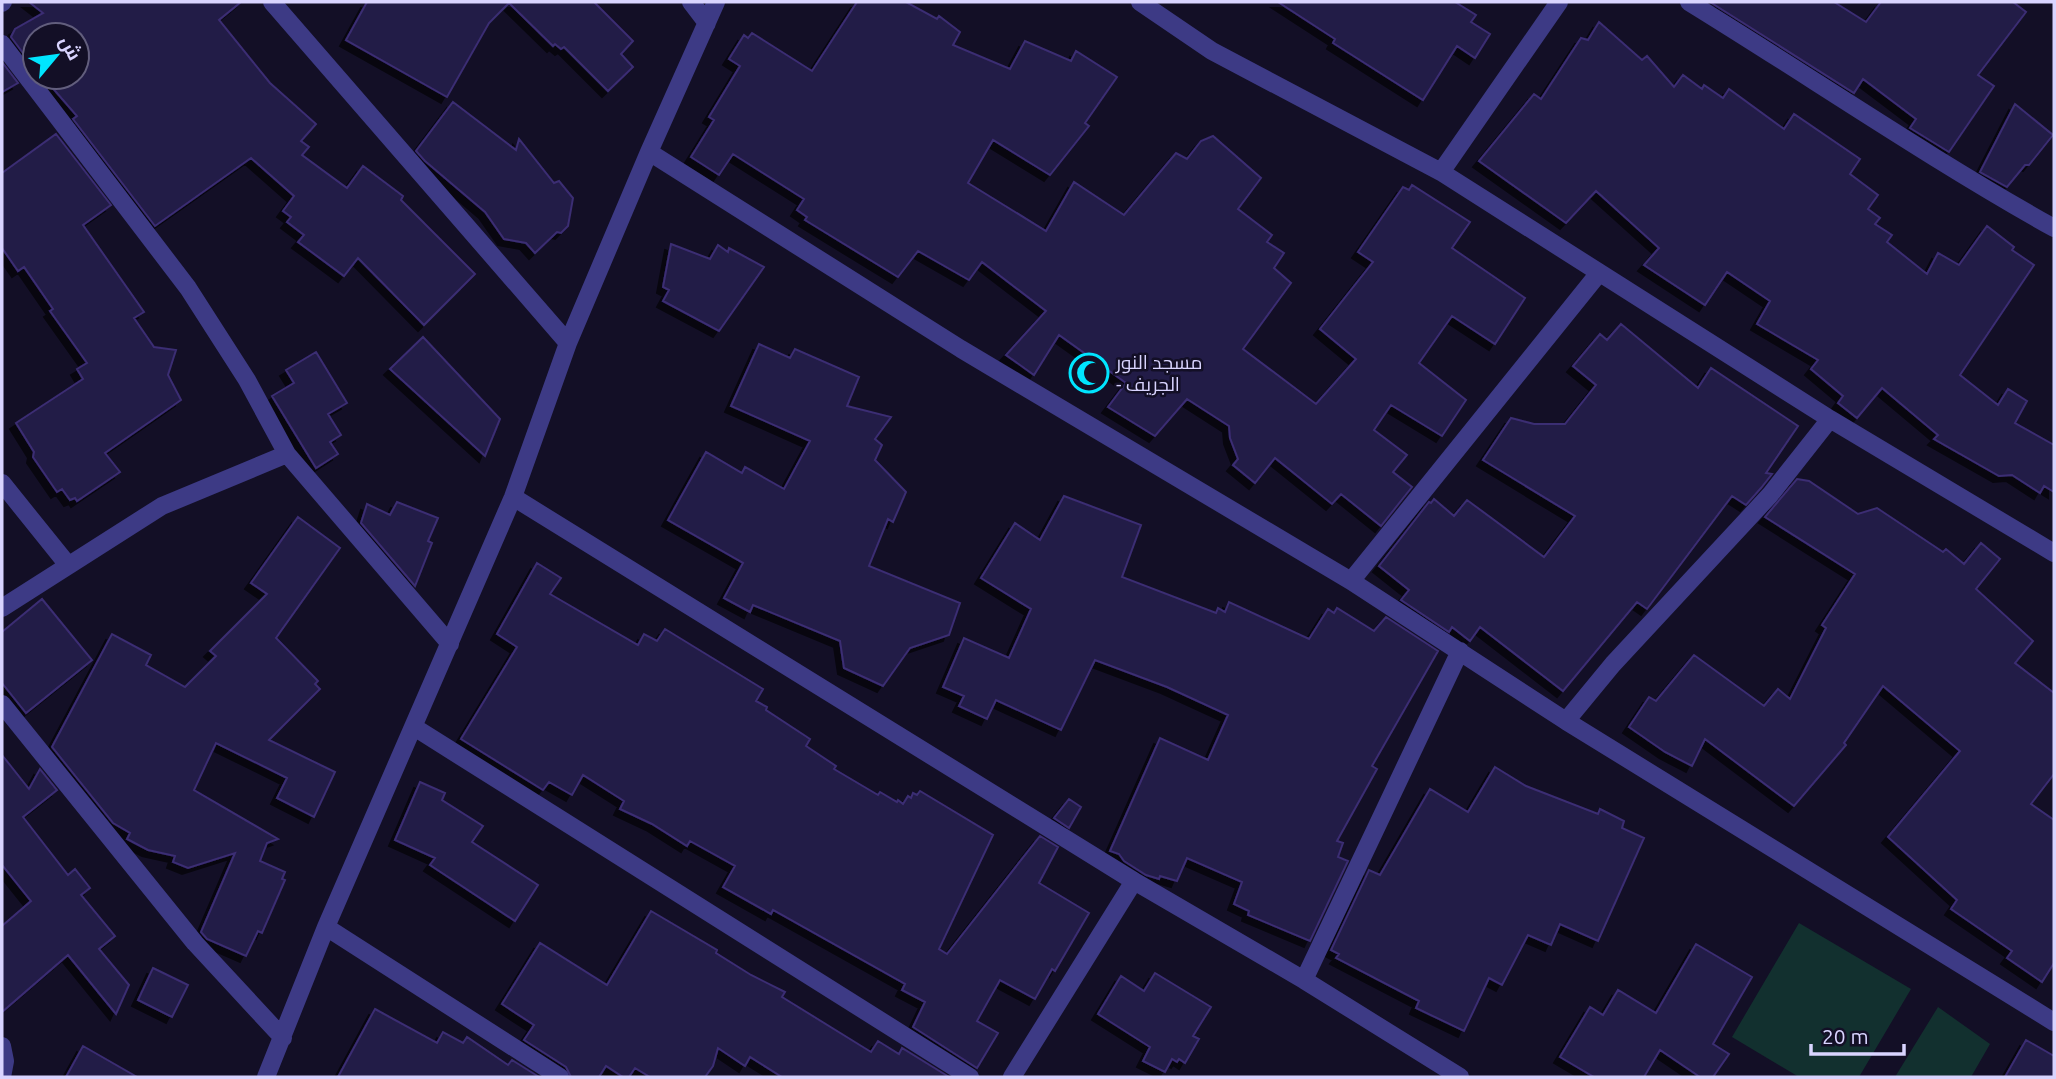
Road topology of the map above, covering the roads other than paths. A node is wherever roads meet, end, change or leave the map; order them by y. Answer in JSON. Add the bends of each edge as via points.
{"nodes":[{"id":1,"x":272,"y":2,"type":"edge"},
{"id":2,"x":691,"y":2,"type":"edge"},
{"id":3,"x":716,"y":2,"type":"edge"},
{"id":4,"x":1140,"y":2,"type":"edge"},
{"id":5,"x":1559,"y":2,"type":"edge"},
{"id":6,"x":1689,"y":2,"type":"edge"},
{"id":7,"x":707,"y":23,"type":"junction"},
{"id":8,"x":2,"y":44,"type":"edge"},
{"id":9,"x":649,"y":152,"type":"junction"},
{"id":10,"x":1441,"y":172,"type":"junction"},
{"id":11,"x":2054,"y":228,"type":"edge"},
{"id":12,"x":1599,"y":273,"type":"junction"},
{"id":13,"x":568,"y":343,"type":"junction"},
{"id":14,"x":1830,"y":419,"type":"junction"},
{"id":15,"x":287,"y":454,"type":"junction"},
{"id":16,"x":2,"y":483,"type":"edge"},
{"id":17,"x":513,"y":496,"type":"junction"},
{"id":18,"x":2054,"y":552,"type":"edge"},
{"id":19,"x":68,"y":565,"type":"junction"},
{"id":20,"x":1351,"y":581,"type":"junction"},
{"id":21,"x":2,"y":608,"type":"edge"},
{"id":22,"x":450,"y":644,"type":"junction"},
{"id":23,"x":1460,"y":651,"type":"junction"},
{"id":24,"x":2,"y":704,"type":"edge"},
{"id":25,"x":1566,"y":721,"type":"junction"},
{"id":26,"x":414,"y":727,"type":"junction"},
{"id":27,"x":1134,"y":881,"type":"junction"},
{"id":28,"x":326,"y":927,"type":"junction"},
{"id":29,"x":1304,"y":980,"type":"junction"},
{"id":30,"x":2054,"y":1022,"type":"edge"},
{"id":31,"x":283,"y":1038,"type":"junction"},
{"id":32,"x":2,"y":1046,"type":"edge"},
{"id":33,"x":2,"y":1077,"type":"edge"},
{"id":34,"x":266,"y":1077,"type":"edge"},
{"id":35,"x":560,"y":1077,"type":"edge"},
{"id":36,"x":970,"y":1077,"type":"edge"},
{"id":37,"x":1012,"y":1077,"type":"edge"},
{"id":38,"x":1460,"y":1077,"type":"edge"}],
"edges":[{"from":1,"to":13,"type":"street"},
{"from":2,"to":7,"type":"street"},
{"from":3,"to":7,"type":"street"},
{"from":4,"to":10,"type":"street","via":[[1212,51]]},
{"from":5,"to":10,"type":"street"},
{"from":6,"to":11,"type":"street"},
{"from":7,"to":9,"type":"street"},
{"from":8,"to":15,"type":"street","via":[[188,288],[247,380]]},
{"from":9,"to":13,"type":"street"},
{"from":9,"to":20,"type":"street","via":[[961,349]]},
{"from":10,"to":12,"type":"street"},
{"from":12,"to":14,"type":"street"},
{"from":12,"to":20,"type":"street"},
{"from":13,"to":17,"type":"street"},
{"from":14,"to":18,"type":"street"},
{"from":14,"to":25,"type":"street","via":[[1770,495]]},
{"from":15,"to":19,"type":"street","via":[[162,506]]},
{"from":15,"to":22,"type":"street"},
{"from":16,"to":19,"type":"street"},
{"from":17,"to":22,"type":"street"},
{"from":17,"to":27,"type":"street"},
{"from":19,"to":21,"type":"street"},
{"from":20,"to":23,"type":"street"},
{"from":22,"to":26,"type":"street"},
{"from":23,"to":25,"type":"street"},
{"from":23,"to":29,"type":"street"},
{"from":24,"to":31,"type":"street","via":[[195,943]]},
{"from":25,"to":30,"type":"street"},
{"from":26,"to":28,"type":"street"},
{"from":26,"to":36,"type":"street"},
{"from":27,"to":29,"type":"street"},
{"from":27,"to":37,"type":"street"},
{"from":28,"to":31,"type":"street"},
{"from":28,"to":35,"type":"street"},
{"from":29,"to":38,"type":"street"},
{"from":31,"to":34,"type":"street"},
{"from":32,"to":33,"type":"street"}]}
